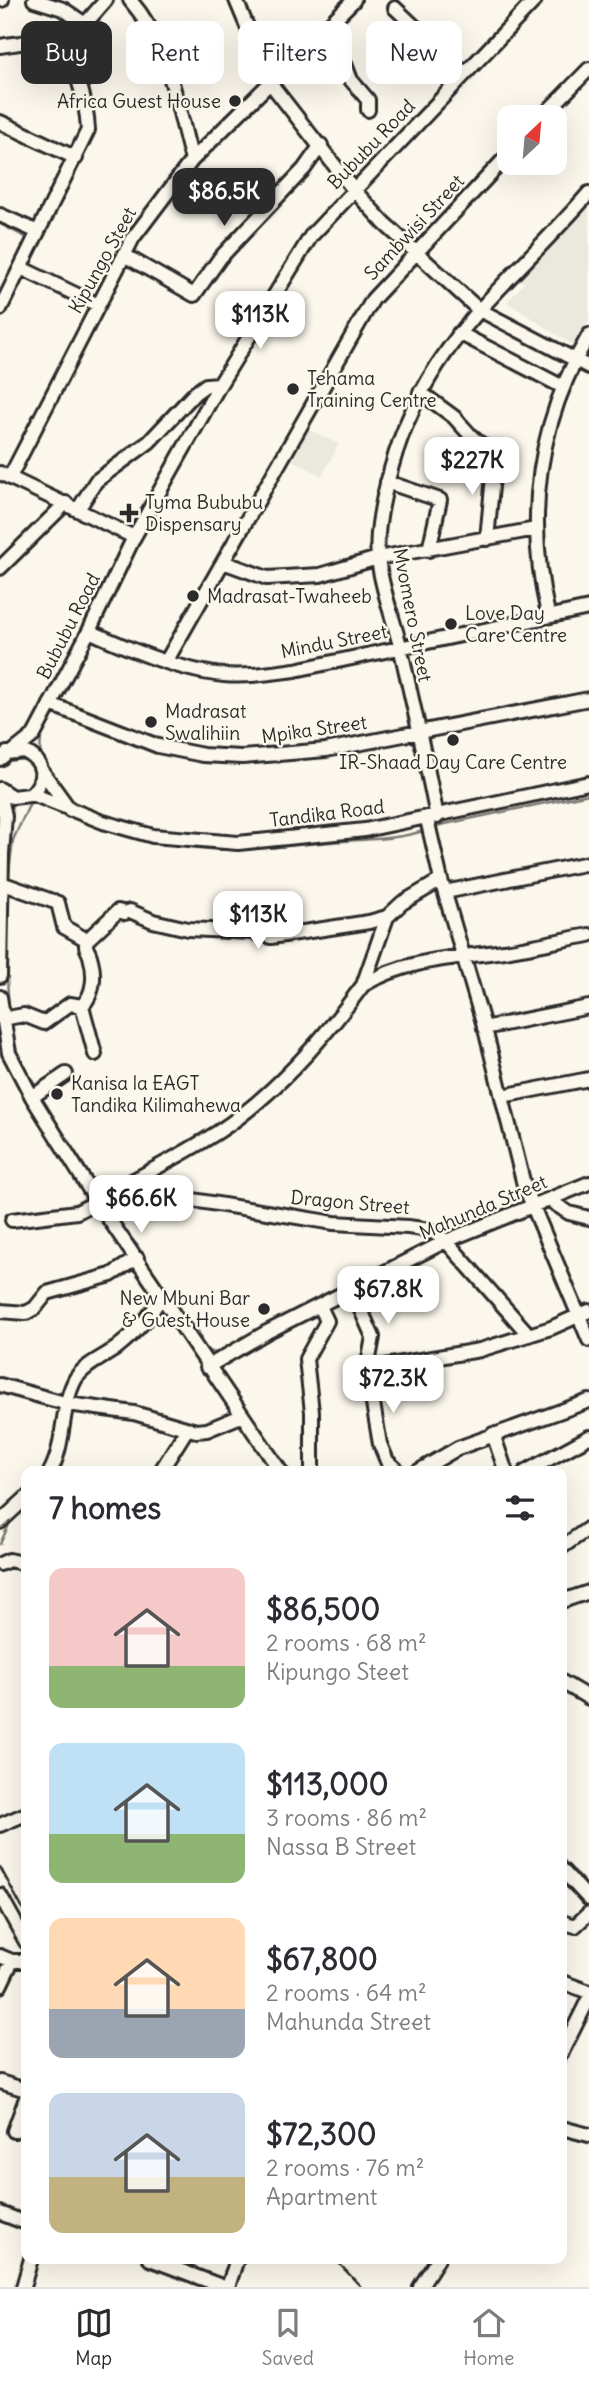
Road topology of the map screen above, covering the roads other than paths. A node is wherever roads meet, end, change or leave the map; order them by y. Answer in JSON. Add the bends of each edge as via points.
{"nodes":[{"id":1,"x":34,"y":0,"type":"edge"},
{"id":2,"x":106,"y":0,"type":"edge"},
{"id":3,"x":130,"y":0,"type":"edge"},
{"id":4,"x":236,"y":0,"type":"edge"},
{"id":5,"x":354,"y":0,"type":"edge"},
{"id":6,"x":535,"y":0,"type":"edge"},
{"id":7,"x":521,"y":4,"type":"edge"},
{"id":8,"x":395,"y":8,"type":"dead end"},
{"id":9,"x":340,"y":10,"type":"edge"},
{"id":10,"x":80,"y":21,"type":"edge"},
{"id":11,"x":88,"y":21,"type":"edge"},
{"id":12,"x":245,"y":21,"type":"edge"},
{"id":13,"x":21,"y":43,"type":"edge"},
{"id":14,"x":0,"y":46,"type":"edge"},
{"id":15,"x":589,"y":69,"type":"edge"},
{"id":16,"x":466,"y":74,"type":"junction"},
{"id":17,"x":78,"y":84,"type":"edge"},
{"id":18,"x":271,"y":84,"type":"joint"},
{"id":19,"x":554,"y":105,"type":"edge"},
{"id":20,"x":369,"y":110,"type":"dead end"},
{"id":21,"x":0,"y":122,"type":"edge"},
{"id":22,"x":321,"y":145,"type":"junction"},
{"id":23,"x":76,"y":158,"type":"junction"},
{"id":24,"x":192,"y":160,"type":"junction"},
{"id":25,"x":497,"y":167,"type":"edge"},
{"id":26,"x":353,"y":190,"type":"junction"},
{"id":27,"x":589,"y":194,"type":"edge"},
{"id":28,"x":0,"y":215,"type":"edge"},
{"id":29,"x":38,"y":232,"type":"junction"},
{"id":30,"x":414,"y":253,"type":"junction"},
{"id":31,"x":124,"y":255,"type":"junction"},
{"id":32,"x":21,"y":268,"type":"junction"},
{"id":33,"x":98,"y":305,"type":"junction"},
{"id":34,"x":0,"y":309,"type":"edge"},
{"id":35,"x":478,"y":309,"type":"junction"},
{"id":36,"x":459,"y":333,"type":"junction"},
{"id":37,"x":589,"y":335,"type":"edge"},
{"id":38,"x":575,"y":359,"type":"junction"},
{"id":39,"x":589,"y":367,"type":"edge"},
{"id":40,"x":220,"y":384,"type":"junction"},
{"id":41,"x":563,"y":387,"type":"junction"},
{"id":42,"x":420,"y":393,"type":"junction"},
{"id":43,"x":5,"y":475,"type":"edge"},
{"id":44,"x":387,"y":482,"type":"junction"},
{"id":45,"x":66,"y":503,"type":"junction"},
{"id":46,"x":79,"y":508,"type":"junction"},
{"id":47,"x":536,"y":529,"type":"junction"},
{"id":48,"x":134,"y":537,"type":"junction"},
{"id":49,"x":487,"y":539,"type":"junction"},
{"id":50,"x":429,"y":550,"type":"junction"},
{"id":51,"x":378,"y":558,"type":"junction"},
{"id":52,"x":223,"y":562,"type":"junction"},
{"id":53,"x":0,"y":568,"type":"edge"},
{"id":54,"x":589,"y":608,"type":"edge"},
{"id":55,"x":548,"y":614,"type":"junction"},
{"id":56,"x":89,"y":631,"type":"junction"},
{"id":57,"x":400,"y":648,"type":"junction"},
{"id":58,"x":167,"y":660,"type":"junction"},
{"id":59,"x":589,"y":699,"type":"edge"},
{"id":60,"x":50,"y":704,"type":"junction"},
{"id":61,"x":417,"y":732,"type":"junction"},
{"id":62,"x":34,"y":735,"type":"junction"},
{"id":63,"x":14,"y":751,"type":"junction"},
{"id":64,"x":0,"y":758,"type":"edge"},
{"id":65,"x":40,"y":766,"type":"junction"},
{"id":66,"x":589,"y":783,"type":"edge"},
{"id":67,"x":0,"y":791,"type":"edge"},
{"id":68,"x":31,"y":795,"type":"junction"},
{"id":69,"x":71,"y":810,"type":"junction"},
{"id":70,"x":432,"y":818,"type":"junction"},
{"id":71,"x":5,"y":831,"type":"junction"},
{"id":72,"x":1,"y":845,"type":"edge"},
{"id":73,"x":589,"y":863,"type":"edge"},
{"id":74,"x":1,"y":879,"type":"edge"},
{"id":75,"x":443,"y":886,"type":"junction"},
{"id":76,"x":387,"y":917,"type":"junction"},
{"id":77,"x":589,"y":935,"type":"edge"},
{"id":78,"x":86,"y":940,"type":"junction"},
{"id":79,"x":464,"y":955,"type":"junction"},
{"id":80,"x":0,"y":965,"type":"edge"},
{"id":81,"x":0,"y":976,"type":"edge"},
{"id":82,"x":363,"y":985,"type":"junction"},
{"id":83,"x":0,"y":998,"type":"edge"},
{"id":84,"x":82,"y":1006,"type":"junction"},
{"id":85,"x":589,"y":1007,"type":"edge"},
{"id":86,"x":2,"y":1019,"type":"junction"},
{"id":87,"x":484,"y":1028,"type":"junction"},
{"id":88,"x":95,"y":1054,"type":"dead end"},
{"id":89,"x":66,"y":1073,"type":"dead end"},
{"id":90,"x":589,"y":1079,"type":"edge"},
{"id":91,"x":502,"y":1096,"type":"junction"},
{"id":92,"x":32,"y":1097,"type":"junction"},
{"id":93,"x":589,"y":1183,"type":"edge"},
{"id":94,"x":124,"y":1184,"type":"junction"},
{"id":95,"x":549,"y":1200,"type":"junction"},
{"id":96,"x":97,"y":1201,"type":"junction"},
{"id":97,"x":532,"y":1206,"type":"junction"},
{"id":98,"x":589,"y":1218,"type":"edge"},
{"id":99,"x":12,"y":1220,"type":"dead end"},
{"id":100,"x":446,"y":1241,"type":"junction"},
{"id":101,"x":137,"y":1258,"type":"junction"},
{"id":102,"x":352,"y":1290,"type":"junction"},
{"id":103,"x":161,"y":1296,"type":"junction"},
{"id":104,"x":320,"y":1306,"type":"junction"},
{"id":105,"x":0,"y":1311,"type":"edge"},
{"id":106,"x":585,"y":1313,"type":"edge"},
{"id":107,"x":529,"y":1335,"type":"junction"},
{"id":108,"x":589,"y":1339,"type":"edge"},
{"id":109,"x":207,"y":1367,"type":"junction"},
{"id":110,"x":367,"y":1369,"type":"junction"},
{"id":111,"x":0,"y":1385,"type":"edge"},
{"id":112,"x":589,"y":1401,"type":"edge"},
{"id":113,"x":68,"y":1404,"type":"junction"},
{"id":114,"x":242,"y":1416,"type":"junction"},
{"id":115,"x":187,"y":1429,"type":"junction"},
{"id":116,"x":493,"y":1434,"type":"junction"},
{"id":117,"x":589,"y":1437,"type":"edge"},
{"id":118,"x":53,"y":1466,"type":"edge"},
{"id":119,"x":164,"y":1466,"type":"edge"},
{"id":120,"x":277,"y":1466,"type":"edge"},
{"id":121,"x":312,"y":1466,"type":"edge"},
{"id":122,"x":394,"y":1466,"type":"edge"},
{"id":123,"x":427,"y":1466,"type":"edge"},
{"id":124,"x":504,"y":1466,"type":"edge"},
{"id":125,"x":536,"y":1466,"type":"edge"},
{"id":126,"x":21,"y":1503,"type":"edge"},
{"id":127,"x":0,"y":1522,"type":"edge"},
{"id":128,"x":589,"y":1528,"type":"edge"},
{"id":129,"x":567,"y":1543,"type":"edge"},
{"id":130,"x":21,"y":1563,"type":"edge"},
{"id":131,"x":0,"y":1564,"type":"edge"},
{"id":132,"x":589,"y":1592,"type":"edge"},
{"id":133,"x":567,"y":1599,"type":"edge"},
{"id":134,"x":567,"y":1685,"type":"edge"},
{"id":135,"x":589,"y":1698,"type":"edge"},
{"id":136,"x":21,"y":1816,"type":"edge"},
{"id":137,"x":0,"y":1825,"type":"edge"},
{"id":138,"x":567,"y":1875,"type":"edge"},
{"id":139,"x":0,"y":1895,"type":"edge"},
{"id":140,"x":589,"y":1899,"type":"edge"},
{"id":141,"x":589,"y":1913,"type":"edge"},
{"id":142,"x":567,"y":1924,"type":"edge"},
{"id":143,"x":21,"y":1933,"type":"edge"},
{"id":144,"x":6,"y":1959,"type":"edge"},
{"id":145,"x":567,"y":1984,"type":"edge"},
{"id":146,"x":0,"y":1986,"type":"edge"},
{"id":147,"x":589,"y":1992,"type":"edge"},
{"id":148,"x":589,"y":1998,"type":"edge"},
{"id":149,"x":567,"y":2042,"type":"edge"},
{"id":150,"x":0,"y":2081,"type":"edge"},
{"id":151,"x":21,"y":2088,"type":"edge"},
{"id":152,"x":21,"y":2112,"type":"edge"},
{"id":153,"x":567,"y":2129,"type":"edge"},
{"id":154,"x":14,"y":2132,"type":"dead end"},
{"id":155,"x":589,"y":2136,"type":"edge"},
{"id":156,"x":0,"y":2213,"type":"edge"},
{"id":157,"x":21,"y":2221,"type":"edge"},
{"id":158,"x":30,"y":2264,"type":"edge"},
{"id":159,"x":164,"y":2264,"type":"edge"},
{"id":160,"x":235,"y":2264,"type":"edge"},
{"id":161,"x":435,"y":2264,"type":"edge"},
{"id":162,"x":23,"y":2287,"type":"edge"},
{"id":163,"x":226,"y":2287,"type":"edge"},
{"id":164,"x":420,"y":2287,"type":"edge"}],
"edges":[{"from":1,"to":10,"type":"street"},
{"from":2,"to":11,"type":"street"},
{"from":3,"to":24,"type":"street","via":[[156,35],[168,64]]},
{"from":4,"to":12,"type":"street"},
{"from":5,"to":9,"type":"street","name":"Kipungo Steet"},
{"from":6,"to":7,"type":"street","name":"Bububu Road"},
{"from":7,"to":16,"type":"street","name":"Bububu Road"},
{"from":8,"to":16,"type":"street"},
{"from":9,"to":20,"type":"street","via":[[330,47],[368,100]]},
{"from":13,"to":14,"type":"street"},
{"from":15,"to":19,"type":"street"},
{"from":16,"to":26,"type":"street","name":"Bububu Road"},
{"from":17,"to":23,"type":"street","via":[[87,106],[88,130]]},
{"from":18,"to":22,"type":"street"},
{"from":18,"to":24,"type":"street","name":"Kipungo Steet"},
{"from":21,"to":23,"type":"street"},
{"from":22,"to":26,"type":"street"},
{"from":22,"to":31,"type":"street","via":[[220,258],[194,295]]},
{"from":23,"to":29,"type":"street"},
{"from":24,"to":31,"type":"street","name":"Kipungo Steet","via":[[157,202]]},
{"from":25,"to":30,"type":"street","name":"Sambwisi Street"},
{"from":26,"to":30,"type":"street"},
{"from":26,"to":40,"type":"street","name":"Bububu Road","via":[[311,236]]},
{"from":27,"to":35,"type":"street","name":"Mvomero Street"},
{"from":28,"to":29,"type":"street"},
{"from":29,"to":32,"type":"street"},
{"from":30,"to":35,"type":"street"},
{"from":30,"to":52,"type":"street","name":"Sambwisi Street","via":[[373,299]]},
{"from":31,"to":33,"type":"street","name":"Kipungo Steet"},
{"from":32,"to":33,"type":"street"},
{"from":32,"to":34,"type":"street"},
{"from":33,"to":43,"type":"street","name":"Kipungo Steet"},
{"from":35,"to":36,"type":"street","name":"Mvomero Street"},
{"from":35,"to":38,"type":"street"},
{"from":36,"to":41,"type":"street"},
{"from":36,"to":42,"type":"street","name":"Mvomero Street"},
{"from":37,"to":38,"type":"street"},
{"from":38,"to":39,"type":"street"},
{"from":38,"to":41,"type":"street"},
{"from":40,"to":46,"type":"street","via":[[206,385],[195,393],[149,442],[96,481]]},
{"from":40,"to":48,"type":"street","name":"Bububu Road"},
{"from":41,"to":47,"type":"street","via":[[542,454]]},
{"from":42,"to":44,"type":"street","name":"Mvomero Street","via":[[401,433]]},
{"from":42,"to":49,"type":"street","via":[[454,417],[496,459]]},
{"from":43,"to":45,"type":"street"},
{"from":44,"to":50,"type":"street","via":[[440,500]]},
{"from":44,"to":51,"type":"street","name":"Mvomero Street"},
{"from":45,"to":46,"type":"street"},
{"from":45,"to":53,"type":"street"},
{"from":46,"to":48,"type":"street"},
{"from":47,"to":49,"type":"street"},
{"from":47,"to":55,"type":"street","via":[[538,572]]},
{"from":48,"to":56,"type":"street","name":"Bububu Road"},
{"from":49,"to":50,"type":"street"},
{"from":50,"to":51,"type":"street"},
{"from":51,"to":52,"type":"street","via":[[320,575],[282,579]]},
{"from":51,"to":57,"type":"street","name":"Mvomero Street"},
{"from":52,"to":58,"type":"street","name":"Sambwisi Street"},
{"from":54,"to":55,"type":"street","name":"Mindu Street"},
{"from":55,"to":57,"type":"street","name":"Mindu Street"},
{"from":56,"to":58,"type":"street","name":"Mindu Street","via":[[130,650]]},
{"from":56,"to":60,"type":"street","name":"Bububu Road"},
{"from":57,"to":58,"type":"street","name":"Mindu Street","via":[[247,676],[223,675]]},
{"from":57,"to":61,"type":"street","name":"Mvomero Street"},
{"from":59,"to":61,"type":"street","name":"Mpika Street"},
{"from":60,"to":61,"type":"street","name":"Mpika Street","via":[[134,738],[203,755],[242,758],[296,754]]},
{"from":60,"to":62,"type":"street","name":"Bububu Road"},
{"from":61,"to":70,"type":"street","name":"Mvomero Street"},
{"from":62,"to":63,"type":"street"},
{"from":62,"to":65,"type":"street"},
{"from":63,"to":64,"type":"street"},
{"from":63,"to":65,"type":"street","via":[[23,751]]},
{"from":65,"to":68,"type":"street","via":[[40,784]]},
{"from":65,"to":69,"type":"street"},
{"from":66,"to":70,"type":"street","name":"Tandika Road"},
{"from":67,"to":68,"type":"street","name":"Tandika Road","via":[[12,797]]},
{"from":67,"to":71,"type":"street"},
{"from":68,"to":69,"type":"street","name":"Tandika Road"},
{"from":68,"to":71,"type":"street"},
{"from":69,"to":70,"type":"street","name":"Tandika Road","via":[[153,835],[238,843]]},
{"from":70,"to":75,"type":"street","name":"Mvomero Street"},
{"from":71,"to":72,"type":"street"},
{"from":72,"to":74,"type":"street"},
{"from":73,"to":75,"type":"street"},
{"from":74,"to":78,"type":"street","via":[[58,904],[64,927]]},
{"from":74,"to":80,"type":"street"},
{"from":75,"to":76,"type":"street","via":[[402,902]]},
{"from":75,"to":79,"type":"street","name":"Mvomero Street"},
{"from":76,"to":78,"type":"street","via":[[271,937],[188,929],[132,911],[117,912]]},
{"from":76,"to":82,"type":"street"},
{"from":77,"to":79,"type":"street"},
{"from":78,"to":84,"type":"street","via":[[93,978],[89,999]]},
{"from":79,"to":82,"type":"street","via":[[422,961]]},
{"from":79,"to":87,"type":"street","name":"Mvomero Street"},
{"from":80,"to":81,"type":"street"},
{"from":82,"to":94,"type":"street","via":[[300,1061],[219,1132]]},
{"from":83,"to":86,"type":"street"},
{"from":84,"to":86,"type":"street","via":[[71,1004],[44,1023],[24,1015]]},
{"from":84,"to":88,"type":"street"},
{"from":85,"to":87,"type":"street"},
{"from":86,"to":92,"type":"street","via":[[9,1053]]},
{"from":87,"to":91,"type":"street","name":"Mvomero Street"},
{"from":89,"to":92,"type":"street"},
{"from":90,"to":91,"type":"street"},
{"from":91,"to":97,"type":"street","name":"Mvomero Street"},
{"from":92,"to":96,"type":"street"},
{"from":93,"to":95,"type":"street","name":"Mahunda Street"},
{"from":94,"to":96,"type":"street"},
{"from":94,"to":100,"type":"street","name":"Dragon Street","via":[[144,1192],[334,1223],[430,1230]]},
{"from":95,"to":97,"type":"street","name":"Mahunda Street"},
{"from":95,"to":98,"type":"street","via":[[569,1213]]},
{"from":96,"to":99,"type":"street","via":[[77,1212]]},
{"from":96,"to":101,"type":"street"},
{"from":97,"to":100,"type":"street","name":"Mahunda Street"},
{"from":97,"to":106,"type":"street","name":"Mvomero Street"},
{"from":100,"to":102,"type":"street","name":"Mahunda Street"},
{"from":100,"to":107,"type":"street","name":"Dragon Street"},
{"from":101,"to":103,"type":"street"},
{"from":101,"to":105,"type":"street","via":[[111,1275],[47,1293],[26,1313]]},
{"from":102,"to":104,"type":"street","name":"Mahunda Street"},
{"from":102,"to":110,"type":"street","via":[[373,1337]]},
{"from":103,"to":109,"type":"street"},
{"from":103,"to":113,"type":"street","via":[[152,1314],[133,1333],[79,1374]]},
{"from":104,"to":109,"type":"street","name":"Mahunda Street"},
{"from":104,"to":121,"type":"street","via":[[327,1321],[306,1359]]},
{"from":106,"to":107,"type":"street"},
{"from":106,"to":108,"type":"street","name":"Mvomero Street"},
{"from":107,"to":110,"type":"street","via":[[480,1350]]},
{"from":109,"to":114,"type":"street"},
{"from":110,"to":122,"type":"street","via":[[382,1453]]},
{"from":111,"to":113,"type":"street"},
{"from":112,"to":116,"type":"street"},
{"from":113,"to":115,"type":"street","via":[[134,1413]]},
{"from":113,"to":118,"type":"street"},
{"from":114,"to":115,"type":"street","via":[[207,1430]]},
{"from":114,"to":120,"type":"street"},
{"from":115,"to":119,"type":"street"},
{"from":116,"to":123,"type":"street"},
{"from":116,"to":124,"type":"street"},
{"from":117,"to":125,"type":"street"},
{"from":126,"to":127,"type":"street"},
{"from":128,"to":129,"type":"street"},
{"from":130,"to":131,"type":"street"},
{"from":132,"to":133,"type":"street"},
{"from":134,"to":135,"type":"street"},
{"from":136,"to":137,"type":"street"},
{"from":138,"to":140,"type":"street"},
{"from":139,"to":143,"type":"street"},
{"from":141,"to":142,"type":"street","via":[[575,1926]]},
{"from":144,"to":146,"type":"street"},
{"from":145,"to":147,"type":"street"},
{"from":148,"to":149,"type":"street"},
{"from":150,"to":151,"type":"street"},
{"from":152,"to":154,"type":"street"},
{"from":153,"to":155,"type":"street"},
{"from":156,"to":157,"type":"street"},
{"from":158,"to":162,"type":"street"},
{"from":159,"to":163,"type":"street"},
{"from":160,"to":163,"type":"street"},
{"from":161,"to":164,"type":"street"}]}
